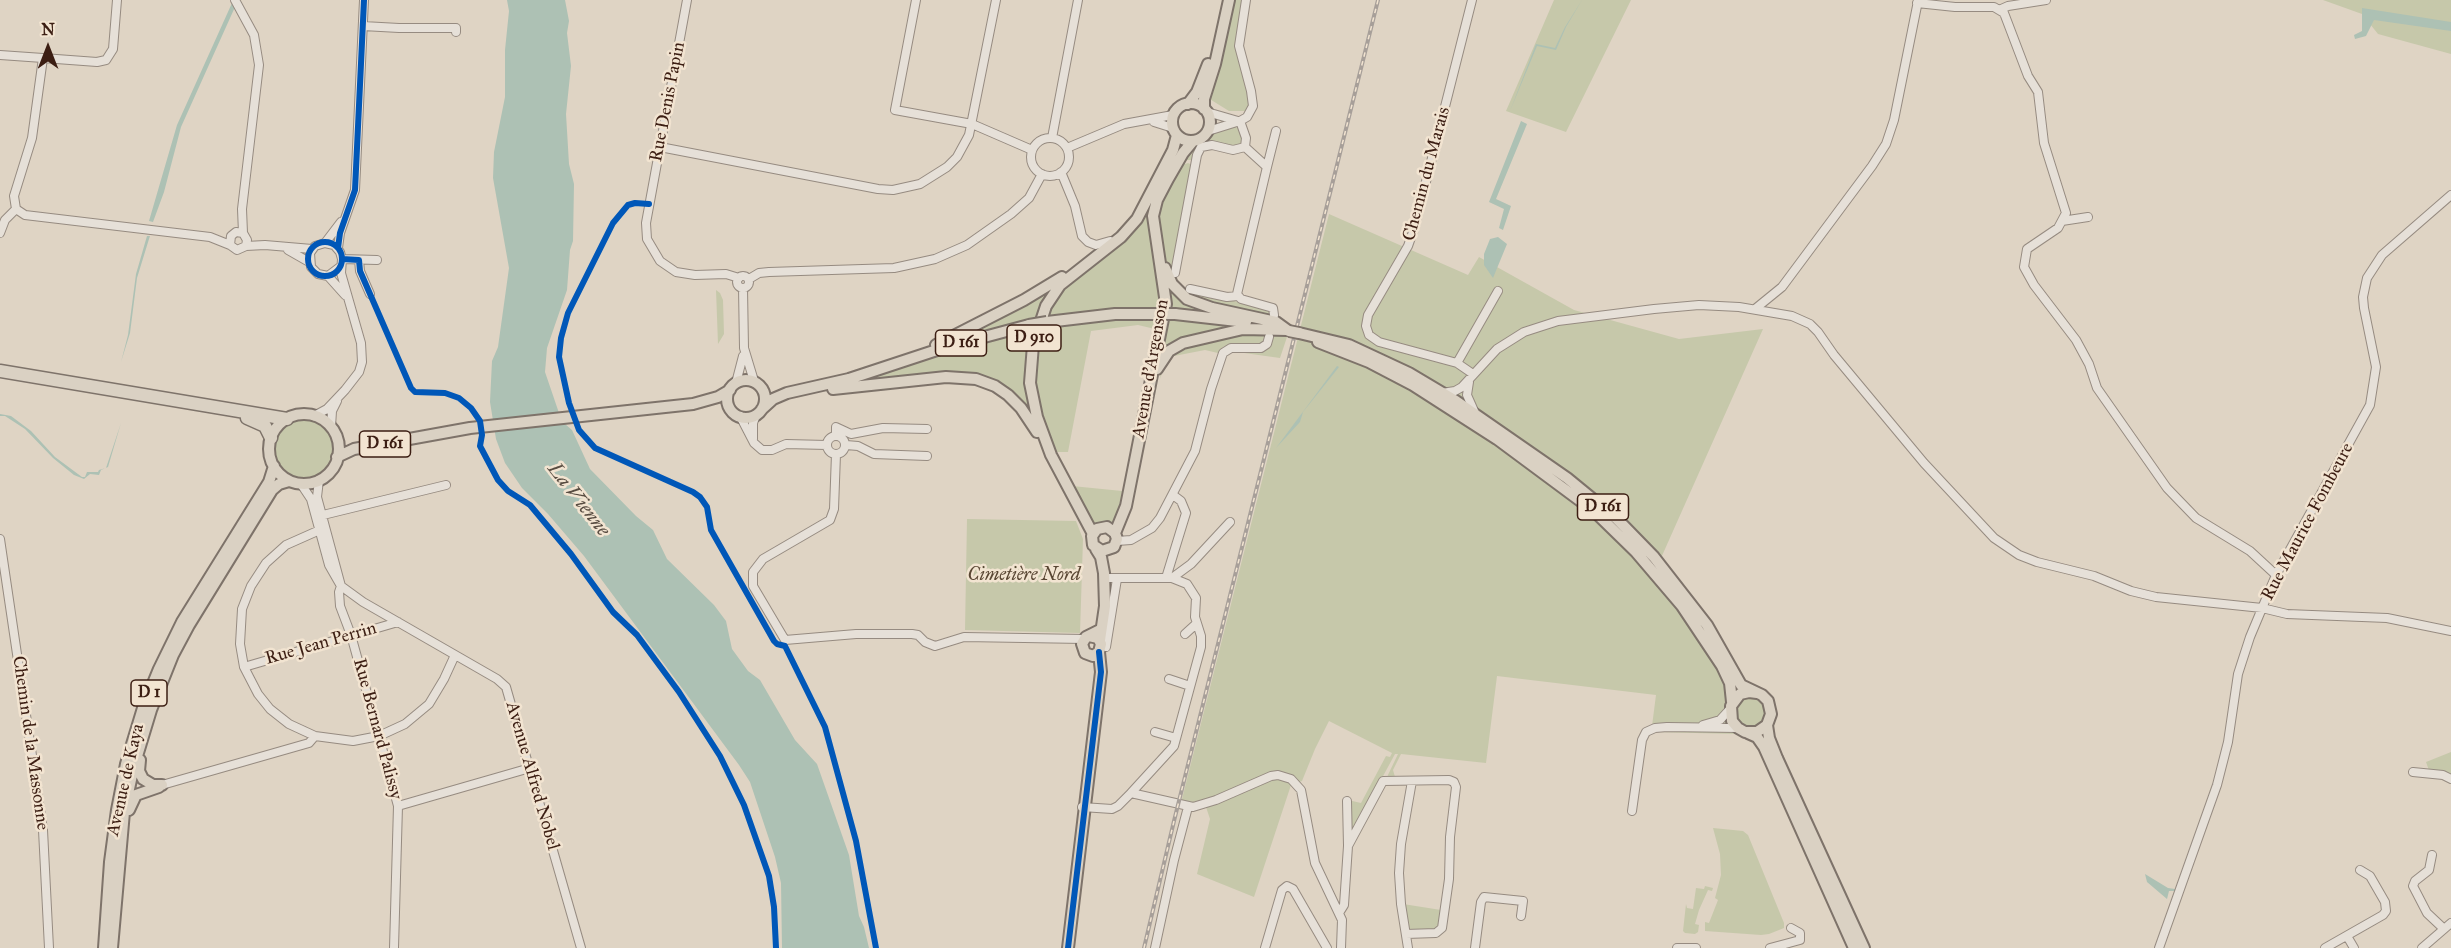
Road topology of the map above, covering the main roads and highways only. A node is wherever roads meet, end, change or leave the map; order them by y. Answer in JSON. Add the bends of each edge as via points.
{"nodes":[{"id":1,"x":1224,"y":0,"type":"edge"},
{"id":2,"x":1230,"y":0,"type":"edge"},
{"id":3,"x":1188,"y":104,"type":"junction"},
{"id":4,"x":1206,"y":110,"type":"junction"},
{"id":5,"x":1175,"y":132,"type":"junction"},
{"id":6,"x":1193,"y":141,"type":"junction"},
{"id":7,"x":1108,"y":248,"type":"junction"},
{"id":8,"x":1157,"y":249,"type":"junction"},
{"id":9,"x":1292,"y":331,"type":"junction"},
{"id":10,"x":1311,"y":336,"type":"junction"},
{"id":11,"x":894,"y":366,"type":"junction"},
{"id":12,"x":1,"y":372,"type":"edge"},
{"id":13,"x":758,"y":385,"type":"junction"},
{"id":14,"x":733,"y":386,"type":"junction"},
{"id":15,"x":817,"y":387,"type":"junction"},
{"id":16,"x":787,"y":393,"type":"junction"},
{"id":17,"x":1148,"y":395,"type":"junction"},
{"id":18,"x":693,"y":404,"type":"junction"},
{"id":19,"x":220,"y":409,"type":"junction"},
{"id":20,"x":759,"y":412,"type":"junction"},
{"id":21,"x":736,"y":413,"type":"junction"},
{"id":22,"x":287,"y":419,"type":"junction"},
{"id":23,"x":434,"y":434,"type":"junction"},
{"id":24,"x":271,"y":438,"type":"junction"},
{"id":25,"x":337,"y":438,"type":"junction"},
{"id":26,"x":1050,"y":455,"type":"junction"},
{"id":27,"x":338,"y":457,"type":"junction"},
{"id":28,"x":274,"y":466,"type":"junction"},
{"id":29,"x":290,"y":481,"type":"junction"},
{"id":30,"x":1093,"y":534,"type":"junction"},
{"id":31,"x":1114,"y":541,"type":"junction"},
{"id":32,"x":1096,"y":549,"type":"junction"},
{"id":33,"x":1104,"y":576,"type":"junction"},
{"id":34,"x":181,"y":640,"type":"junction"},
{"id":35,"x":1757,"y":693,"type":"junction"},
{"id":36,"x":1731,"y":706,"type":"junction"},
{"id":37,"x":1767,"y":725,"type":"junction"},
{"id":38,"x":1742,"y":731,"type":"junction"},
{"id":39,"x":118,"y":868,"type":"junction"},
{"id":40,"x":104,"y":948,"type":"edge"},
{"id":41,"x":112,"y":948,"type":"edge"},
{"id":42,"x":1066,"y":948,"type":"edge"},
{"id":43,"x":1854,"y":948,"type":"edge"},
{"id":44,"x":1864,"y":948,"type":"edge"}],
"edges":[{"from":1,"to":3,"type":"main road","via":[[1204,75]]},
{"from":2,"to":4,"type":"main road","via":[[1204,99]]},
{"from":3,"to":4,"type":"main road"},
{"from":3,"to":5,"type":"main road","via":[[1173,115]]},
{"from":4,"to":6,"type":"main road","via":[[1210,118],[1208,131]]},
{"from":5,"to":6,"type":"main road","via":[[1182,139]]},
{"from":5,"to":7,"type":"main road","number":"D 910","via":[[1173,150],[1146,204],[1128,230]]},
{"from":6,"to":8,"type":"main road","name":"Avenue d'Argenson","via":[[1155,206]]},
{"from":7,"to":11,"type":"main road","via":[[1024,300]]},
{"from":7,"to":26,"type":"main road","number":"D 910","via":[[1060,285],[1046,306],[1036,333],[1030,383],[1036,417]]},
{"from":8,"to":9,"type":"main road","via":[[1172,285],[1187,299],[1276,322]]},
{"from":8,"to":17,"type":"main road","name":"Avenue d'Argenson","via":[[1166,304]]},
{"from":9,"to":10,"type":"main road","number":"D 161"},
{"from":9,"to":11,"type":"main road","number":"D 161","bridge":true,"via":[[1229,319],[1115,314],[1029,325]]},
{"from":9,"to":17,"type":"main road","via":[[1243,329],[1178,345],[1161,361]]},
{"from":10,"to":35,"type":"main road","number":"D 161","via":[[1368,353],[1409,373],[1567,478],[1637,538],[1690,600],[1741,685]]},
{"from":10,"to":36,"type":"main road","number":"D 161","via":[[1413,385],[1497,439],[1594,511],[1682,606],[1726,674],[1733,694]]},
{"from":11,"to":15,"type":"main road","number":"D 161"},
{"from":12,"to":19,"type":"highway"},
{"from":13,"to":14,"type":"main road","via":[[745,380]]},
{"from":13,"to":16,"type":"main road","number":"D 161"},
{"from":13,"to":20,"type":"main road","via":[[765,401]]},
{"from":14,"to":18,"type":"main road","number":"D 161","via":[[718,397]]},
{"from":14,"to":21,"type":"main road","via":[[728,401]]},
{"from":15,"to":16,"type":"main road","number":"D 161"},
{"from":15,"to":26,"type":"main road","via":[[825,390],[946,377],[985,381],[1015,400]]},
{"from":16,"to":20,"type":"main road","number":"D 161"},
{"from":17,"to":31,"type":"main road","name":"Avenue d'Argenson","via":[[1126,506]]},
{"from":18,"to":21,"type":"main road","number":"D 161"},
{"from":18,"to":23,"type":"main road","number":"D 161"},
{"from":19,"to":22,"type":"highway"},
{"from":19,"to":24,"type":"highway","via":[[261,422]]},
{"from":20,"to":21,"type":"main road","via":[[746,417]]},
{"from":22,"to":24,"type":"main road"},
{"from":22,"to":25,"type":"main road","via":[[314,416],[331,428]]},
{"from":23,"to":25,"type":"main road","number":"D 161","via":[[353,442]]},
{"from":23,"to":27,"type":"main road","number":"D 161","via":[[354,449]]},
{"from":24,"to":28,"type":"main road","via":[[269,453]]},
{"from":25,"to":27,"type":"main road"},
{"from":26,"to":30,"type":"main road","number":"D 910"},
{"from":27,"to":29,"type":"main road","via":[[331,471],[319,480]]},
{"from":28,"to":29,"type":"main road"},
{"from":28,"to":40,"type":"main road","name":"Avenue de Kaya","number":"D 1","via":[[269,482],[182,622],[143,708],[117,810]]},
{"from":29,"to":34,"type":"main road","name":"Avenue de Kaya","number":"D 1","via":[[272,490]]},
{"from":30,"to":31,"type":"main road","via":[[1104,526],[1110,528]]},
{"from":30,"to":32,"type":"main road"},
{"from":31,"to":32,"type":"main road","via":[[1105,552]]},
{"from":31,"to":33,"type":"main road","name":"Avenue d'Argenson"},
{"from":32,"to":33,"type":"main road","name":"Avenue d'Argenson"},
{"from":33,"to":42,"type":"main road","name":"Avenue d'Argenson","via":[[1104,612],[1092,643],[1098,672]]},
{"from":34,"to":39,"type":"main road","name":"Avenue de Kaya","number":"D 1","via":[[140,743],[124,812]]},
{"from":34,"to":39,"type":"main road","via":[[147,732],[139,766],[145,782],[162,785],[132,799]]},
{"from":35,"to":36,"type":"main road","via":[[1742,693]]},
{"from":35,"to":37,"type":"main road","via":[[1771,708]]},
{"from":36,"to":38,"type":"main road","via":[[1731,719]]},
{"from":37,"to":38,"type":"main road","via":[[1760,731]]},
{"from":37,"to":44,"type":"main road","via":[[1774,752]]},
{"from":38,"to":43,"type":"main road","via":[[1757,737],[1764,747]]},
{"from":39,"to":41,"type":"main road","name":"Avenue de Kaya","number":"D 1"}]}
